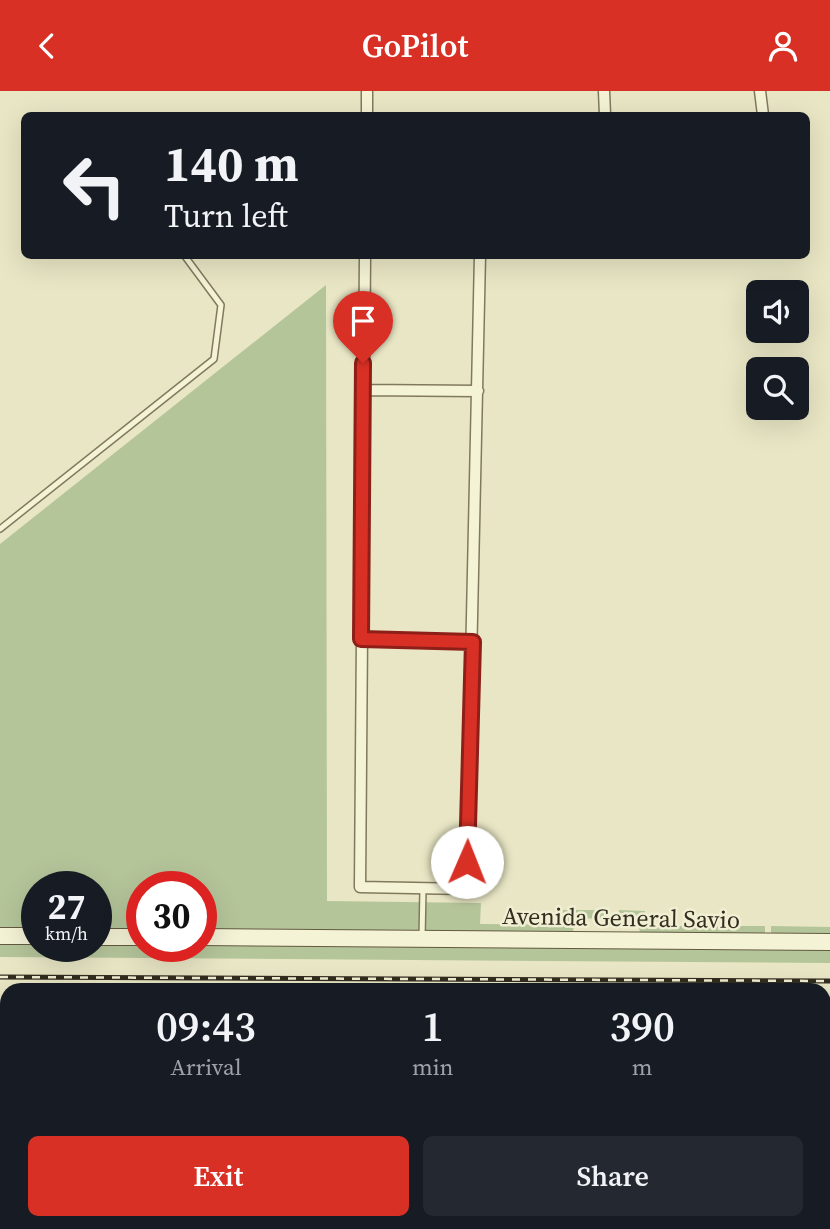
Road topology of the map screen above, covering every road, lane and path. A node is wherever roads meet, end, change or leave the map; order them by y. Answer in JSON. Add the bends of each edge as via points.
{"nodes":[{"id":1,"x":367,"y":91,"type":"edge"},
{"id":2,"x":604,"y":91,"type":"edge"},
{"id":3,"x":760,"y":91,"type":"edge"},
{"id":4,"x":367,"y":112,"type":"edge"},
{"id":5,"x":605,"y":112,"type":"edge"},
{"id":6,"x":763,"y":112,"type":"edge"},
{"id":7,"x":187,"y":259,"type":"edge"},
{"id":8,"x":365,"y":259,"type":"edge"},
{"id":9,"x":480,"y":259,"type":"edge"},
{"id":10,"x":363,"y":390,"type":"junction"},
{"id":11,"x":478,"y":391,"type":"junction"},
{"id":12,"x":0,"y":529,"type":"edge"},
{"id":13,"x":361,"y":639,"type":"junction"},
{"id":14,"x":473,"y":642,"type":"junction"},
{"id":15,"x":422,"y":889,"type":"junction"},
{"id":16,"x":0,"y":936,"type":"edge"},
{"id":17,"x":21,"y":936,"type":"edge"},
{"id":18,"x":217,"y":937,"type":"edge"},
{"id":19,"x":422,"y":939,"type":"junction"},
{"id":20,"x":830,"y":942,"type":"edge"}],
"edges":[{"from":1,"to":4,"type":"street"},
{"from":2,"to":5,"type":"street"},
{"from":3,"to":6,"type":"street"},
{"from":7,"to":12,"type":"lane","via":[[221,305],[214,359]]},
{"from":8,"to":10,"type":"street"},
{"from":9,"to":11,"type":"street"},
{"from":10,"to":11,"type":"street"},
{"from":10,"to":13,"type":"street"},
{"from":11,"to":14,"type":"street"},
{"from":13,"to":14,"type":"street"},
{"from":13,"to":15,"type":"street","via":[[360,887]]},
{"from":14,"to":15,"type":"street","via":[[466,889]]},
{"from":15,"to":19,"type":"lane"},
{"from":16,"to":17,"type":"main road"},
{"from":18,"to":19,"type":"main road","name":"Avenida General Savio"},
{"from":19,"to":20,"type":"main road","name":"Avenida General Savio"}]}
